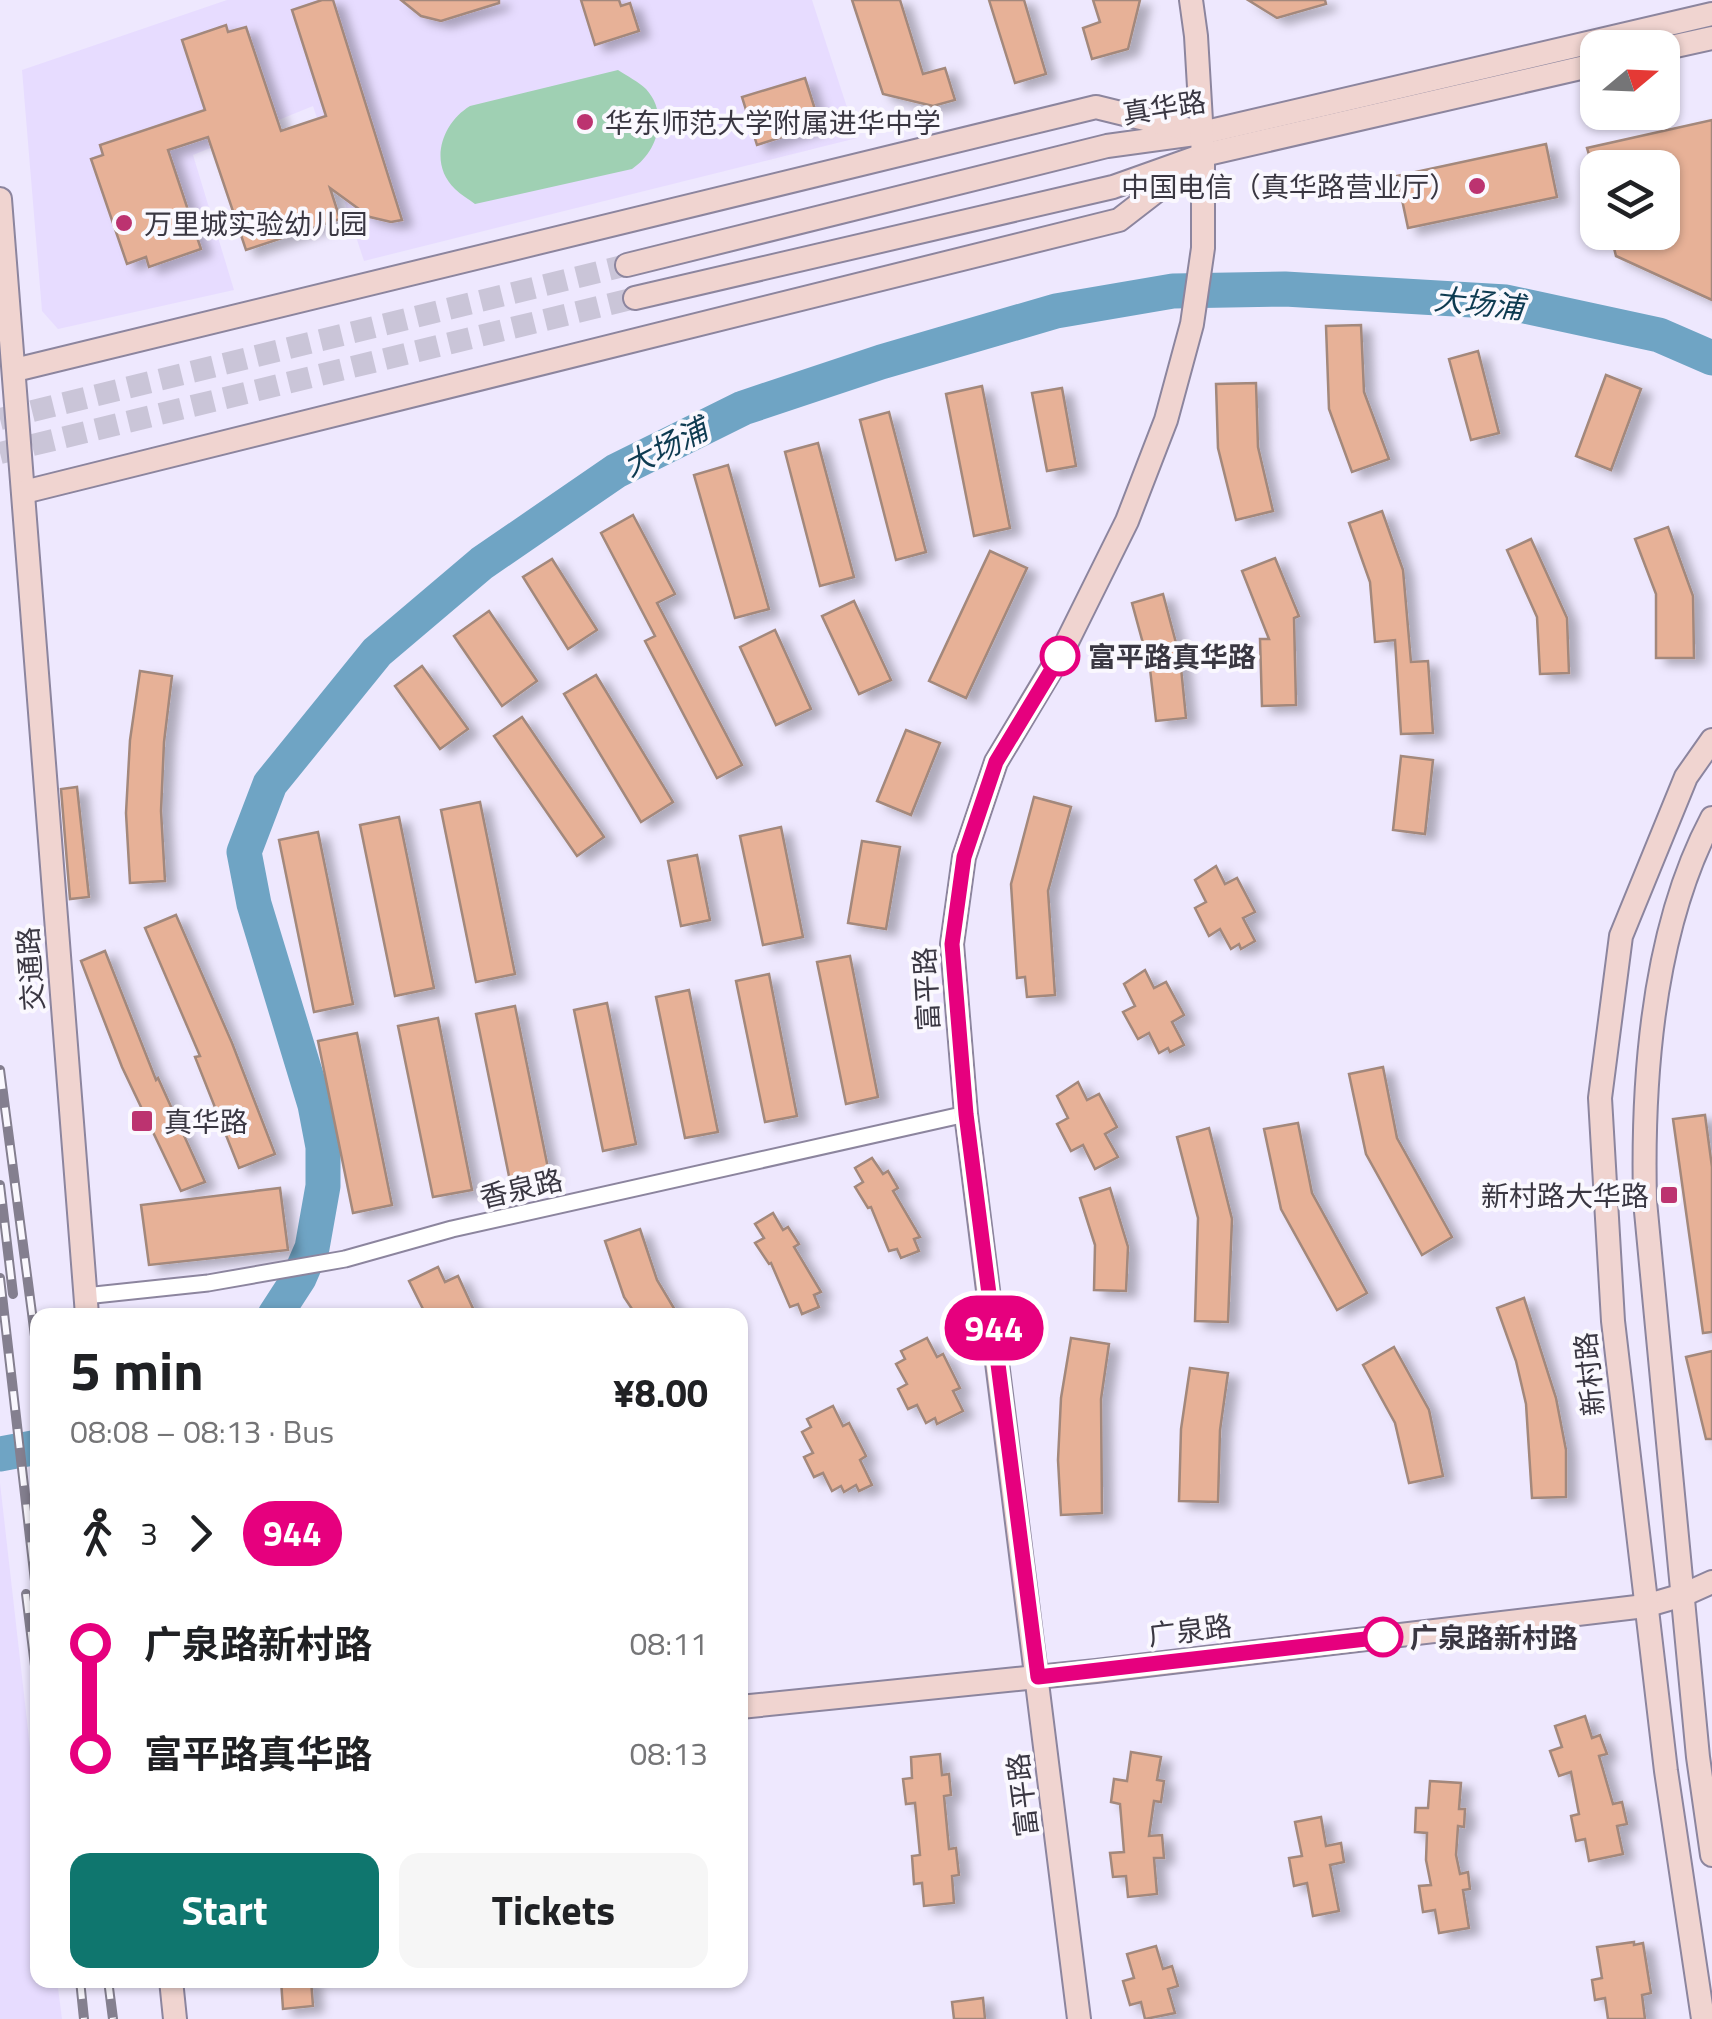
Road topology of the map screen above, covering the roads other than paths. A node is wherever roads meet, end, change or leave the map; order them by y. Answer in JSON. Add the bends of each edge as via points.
{"nodes":[{"id":1,"x":1190,"y":0,"type":"edge"},
{"id":2,"x":1712,"y":14,"type":"edge"},
{"id":3,"x":1712,"y":38,"type":"edge"},
{"id":4,"x":1680,"y":45,"type":"edge"},
{"id":5,"x":1580,"y":68,"type":"edge"},
{"id":6,"x":1202,"y":144,"type":"junction"},
{"id":7,"x":0,"y":199,"type":"edge"},
{"id":8,"x":627,"y":265,"type":"tunnel mouth"},
{"id":9,"x":635,"y":298,"type":"tunnel mouth"},
{"id":10,"x":14,"y":370,"type":"junction"},
{"id":11,"x":24,"y":492,"type":"junction"},
{"id":12,"x":1712,"y":740,"type":"edge"},
{"id":13,"x":1712,"y":818,"type":"edge"},
{"id":14,"x":966,"y":1114,"type":"junction"},
{"id":15,"x":86,"y":1305,"type":"edge"},
{"id":16,"x":1712,"y":1582,"type":"edge"},
{"id":17,"x":1684,"y":1595,"type":"junction"},
{"id":18,"x":1646,"y":1606,"type":"junction"},
{"id":19,"x":1038,"y":1677,"type":"junction"},
{"id":20,"x":748,"y":1705,"type":"edge"},
{"id":21,"x":1712,"y":1855,"type":"edge"},
{"id":22,"x":172,"y":1988,"type":"edge"},
{"id":23,"x":175,"y":2019,"type":"edge"},
{"id":24,"x":1079,"y":2019,"type":"edge"},
{"id":25,"x":1703,"y":2019,"type":"edge"}],
"edges":[{"from":1,"to":6,"type":"main road","name":"富平路"},
{"from":2,"to":6,"type":"main road","name":"真华路"},
{"from":3,"to":4,"type":"main road"},
{"from":5,"to":6,"type":"main road","name":"真华路"},
{"from":6,"to":8,"type":"main road","name":"真华路","via":[[1106,146]]},
{"from":6,"to":9,"type":"main road","name":"真华路","via":[[1112,187]]},
{"from":6,"to":10,"type":"main road","via":[[1096,107]]},
{"from":6,"to":11,"type":"main road","via":[[1120,220]]},
{"from":6,"to":14,"type":"main road","name":"富平路","via":[[1203,248],[1192,324],[1166,420],[1063,650],[996,762],[964,857],[952,944]]},
{"from":7,"to":10,"type":"main road","name":"交通路"},
{"from":10,"to":11,"type":"main road","name":"交通路"},
{"from":11,"to":15,"type":"main road","name":"交通路"},
{"from":12,"to":18,"type":"main road","name":"新村路","via":[[1686,778],[1621,936],[1600,1098],[1613,1322]]},
{"from":13,"to":17,"type":"main road","via":[[1694,852],[1654,996],[1644,1145]]},
{"from":14,"to":15,"type":"street","name":"香泉路","via":[[320,1264]]},
{"from":14,"to":19,"type":"main road","name":"富平路"},
{"from":16,"to":17,"type":"main road","name":"广泉路"},
{"from":17,"to":18,"type":"main road","name":"广泉路"},
{"from":17,"to":21,"type":"main road"},
{"from":18,"to":19,"type":"main road","name":"广泉路"},
{"from":18,"to":25,"type":"main road","name":"新村路"},
{"from":19,"to":20,"type":"main road","name":"广泉路"},
{"from":19,"to":24,"type":"main road","name":"富平路"},
{"from":22,"to":23,"type":"main road"}]}
